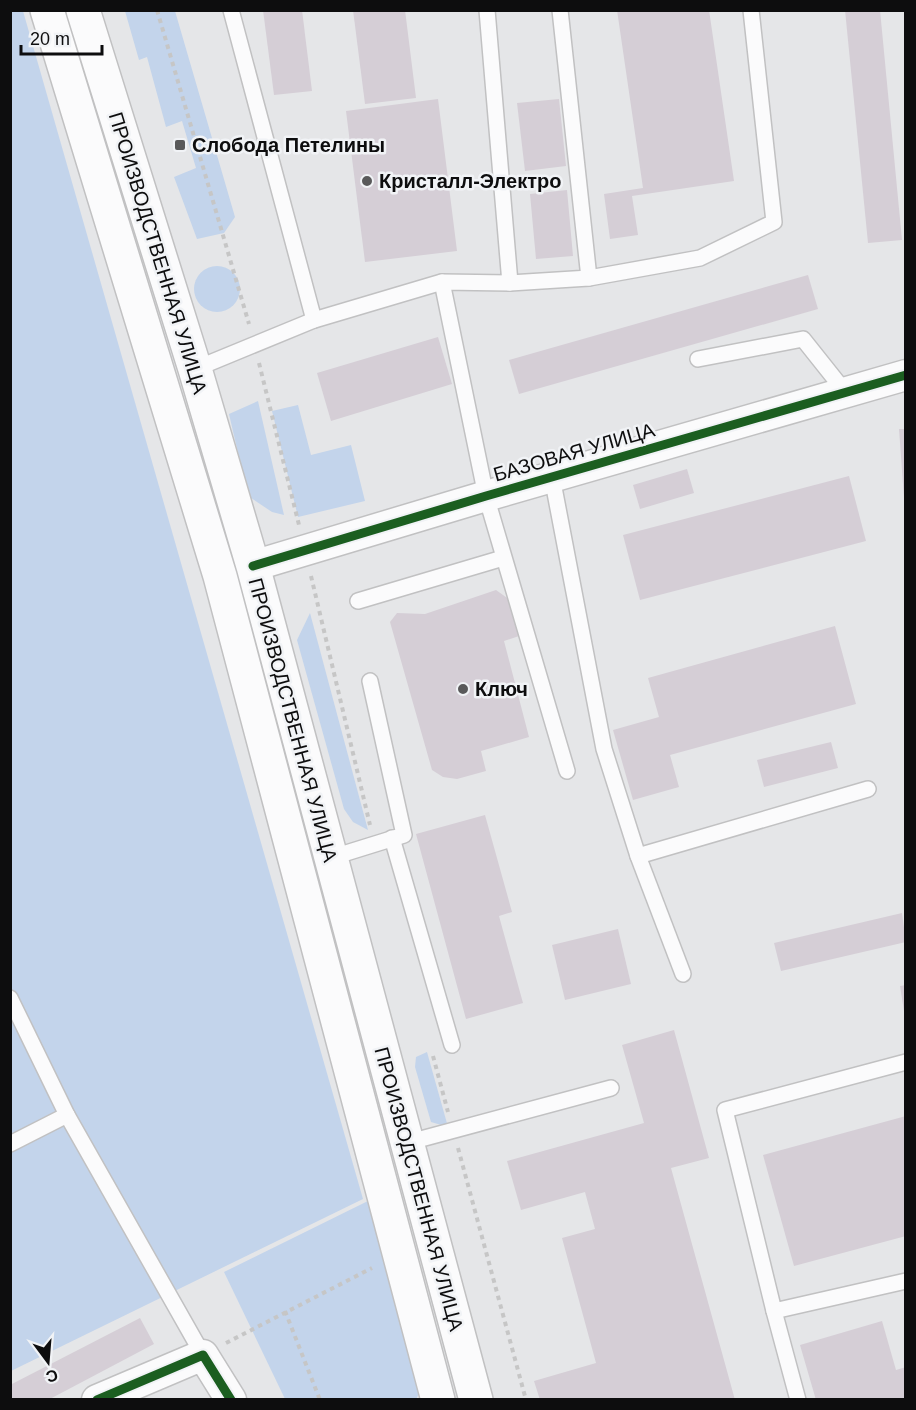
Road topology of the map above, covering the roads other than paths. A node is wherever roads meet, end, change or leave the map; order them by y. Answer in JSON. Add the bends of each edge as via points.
{"nodes":[{"id":1,"x":47,"y":10,"type":"edge"},
{"id":2,"x":83,"y":10,"type":"edge"},
{"id":3,"x":231,"y":10,"type":"edge"},
{"id":4,"x":487,"y":10,"type":"edge"},
{"id":5,"x":560,"y":10,"type":"edge"},
{"id":6,"x":752,"y":10,"type":"edge"},
{"id":7,"x":589,"y":278,"type":"junction"},
{"id":8,"x":442,"y":282,"type":"junction"},
{"id":9,"x":510,"y":283,"type":"junction"},
{"id":10,"x":314,"y":320,"type":"junction"},
{"id":11,"x":698,"y":359,"type":"dead end"},
{"id":12,"x":195,"y":369,"type":"junction"},
{"id":13,"x":906,"y":375,"type":"edge"},
{"id":14,"x":846,"y":393,"type":"junction"},
{"id":15,"x":552,"y":477,"type":"junction"},
{"id":16,"x":486,"y":496,"type":"junction"},
{"id":17,"x":504,"y":558,"type":"junction"},
{"id":18,"x":253,"y":566,"type":"junction"},
{"id":19,"x":220,"y":576,"type":"junction"},
{"id":20,"x":358,"y":601,"type":"dead end"},
{"id":21,"x":369,"y":681,"type":"dead end"},
{"id":22,"x":567,"y":771,"type":"dead end"},
{"id":23,"x":868,"y":789,"type":"dead end"},
{"id":24,"x":392,"y":838,"type":"junction"},
{"id":25,"x":638,"y":856,"type":"junction"},
{"id":26,"x":330,"y":858,"type":"junction"},
{"id":27,"x":683,"y":974,"type":"dead end"},
{"id":28,"x":10,"y":998,"type":"edge"},
{"id":29,"x":452,"y":1045,"type":"dead end"},
{"id":30,"x":906,"y":1062,"type":"edge"},
{"id":31,"x":610,"y":1088,"type":"dead end"},
{"id":32,"x":67,"y":1115,"type":"junction"},
{"id":33,"x":406,"y":1143,"type":"junction"},
{"id":34,"x":10,"y":1144,"type":"edge"},
{"id":35,"x":906,"y":1281,"type":"edge"},
{"id":36,"x":774,"y":1311,"type":"junction"},
{"id":37,"x":203,"y":1355,"type":"junction"},
{"id":38,"x":98,"y":1400,"type":"edge"},
{"id":39,"x":231,"y":1400,"type":"edge"},
{"id":40,"x":438,"y":1400,"type":"edge"},
{"id":41,"x":476,"y":1400,"type":"edge"},
{"id":42,"x":798,"y":1400,"type":"edge"}],
"edges":[{"from":1,"to":19,"type":"highway","name":"ПРОИЗВОДСТВЕННАЯ УЛИЦА"},
{"from":2,"to":12,"type":"highway","name":"ПРОИЗВОДСТВЕННАЯ УЛИЦА"},
{"from":3,"to":10,"type":"lane"},
{"from":4,"to":9,"type":"lane"},
{"from":5,"to":7,"type":"lane"},
{"from":6,"to":7,"type":"lane","via":[[774,222],[700,258]]},
{"from":7,"to":9,"type":"lane"},
{"from":8,"to":9,"type":"lane"},
{"from":8,"to":10,"type":"lane"},
{"from":8,"to":16,"type":"lane"},
{"from":10,"to":12,"type":"lane"},
{"from":11,"to":14,"type":"lane","via":[[803,339]]},
{"from":12,"to":18,"type":"highway","name":"ПРОИЗВОДСТВЕННАЯ УЛИЦА"},
{"from":13,"to":14,"type":"street","name":"БАЗОВАЯ УЛИЦА"},
{"from":14,"to":15,"type":"street","name":"БАЗОВАЯ УЛИЦА"},
{"from":15,"to":16,"type":"street","name":"БАЗОВАЯ УЛИЦА"},
{"from":15,"to":25,"type":"lane","via":[[604,749]]},
{"from":16,"to":17,"type":"lane"},
{"from":16,"to":18,"type":"street","name":"БАЗОВАЯ УЛИЦА"},
{"from":17,"to":20,"type":"lane"},
{"from":17,"to":22,"type":"lane"},
{"from":18,"to":19,"type":"highway","name":"БАЗОВАЯ УЛИЦА"},
{"from":18,"to":26,"type":"highway","name":"ПРОИЗВОДСТВЕННАЯ УЛИЦА"},
{"from":19,"to":40,"type":"highway","name":"ПРОИЗВОДСТВЕННАЯ УЛИЦА"},
{"from":21,"to":24,"type":"lane","via":[[404,835]]},
{"from":23,"to":25,"type":"lane"},
{"from":24,"to":26,"type":"lane"},
{"from":24,"to":29,"type":"lane"},
{"from":25,"to":27,"type":"lane"},
{"from":26,"to":33,"type":"highway","name":"ПРОИЗВОДСТВЕННАЯ УЛИЦА"},
{"from":28,"to":32,"type":"lane"},
{"from":30,"to":36,"type":"lane","via":[[725,1110]]},
{"from":31,"to":33,"type":"lane"},
{"from":32,"to":34,"type":"lane"},
{"from":32,"to":37,"type":"lane"},
{"from":33,"to":41,"type":"highway","name":"ПРОИЗВОДСТВЕННАЯ УЛИЦА"},
{"from":35,"to":36,"type":"lane"},
{"from":36,"to":42,"type":"lane"},
{"from":37,"to":38,"type":"street"},
{"from":37,"to":39,"type":"street"}]}
